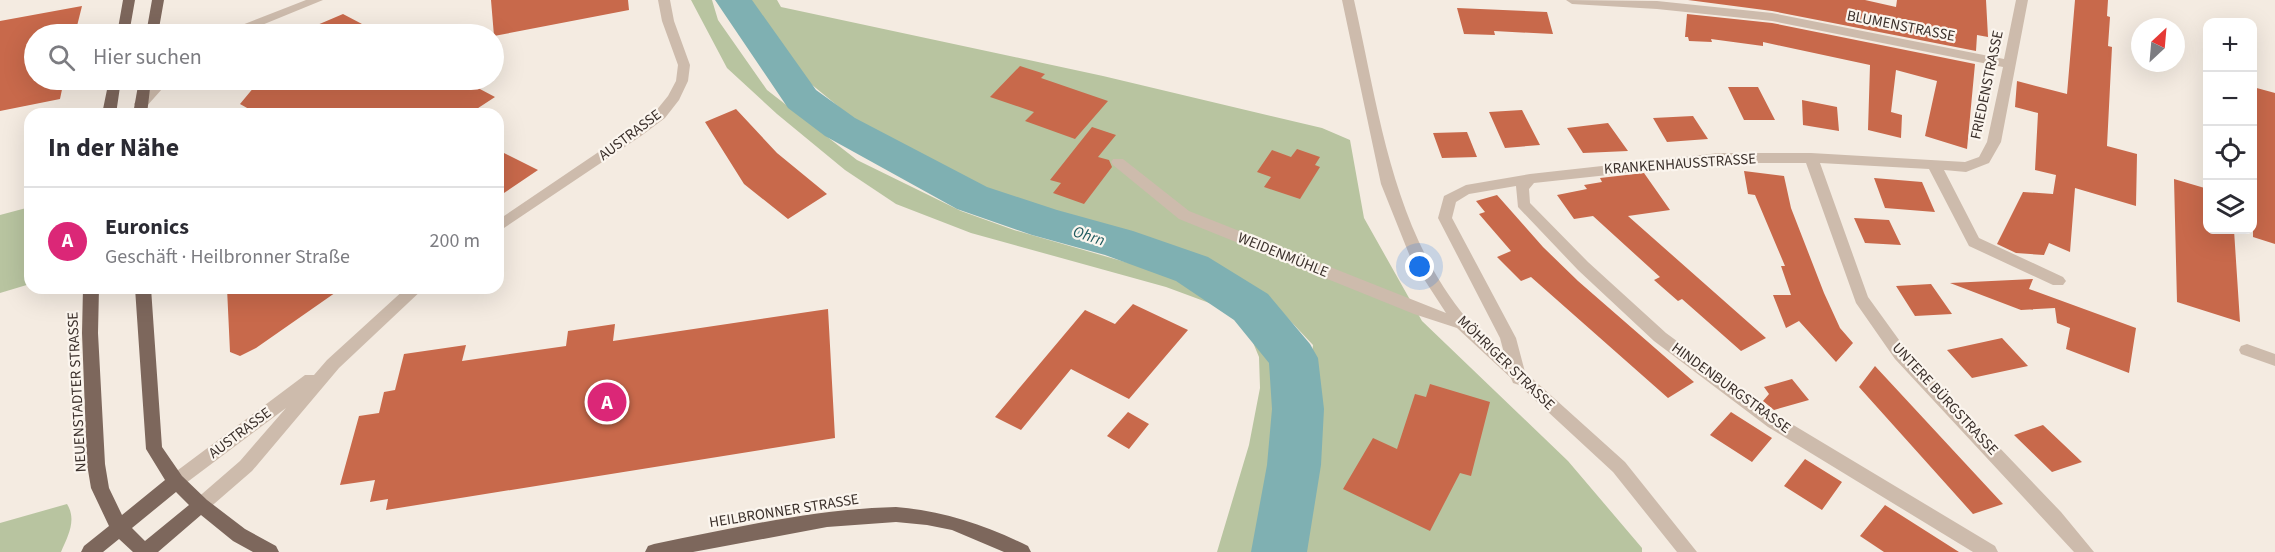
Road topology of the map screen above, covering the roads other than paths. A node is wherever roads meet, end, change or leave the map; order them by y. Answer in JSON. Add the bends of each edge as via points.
{"nodes":[{"id":1,"x":129,"y":0,"type":"edge"},
{"id":2,"x":158,"y":0,"type":"edge"},
{"id":3,"x":317,"y":0,"type":"edge"},
{"id":4,"x":664,"y":0,"type":"edge"},
{"id":5,"x":1348,"y":0,"type":"edge"},
{"id":6,"x":1572,"y":0,"type":"edge"},
{"id":7,"x":2022,"y":0,"type":"edge"},
{"id":8,"x":125,"y":24,"type":"edge"},
{"id":9,"x":154,"y":24,"type":"edge"},
{"id":10,"x":260,"y":24,"type":"edge"},
{"id":11,"x":2008,"y":64,"type":"junction"},
{"id":12,"x":114,"y":90,"type":"edge"},
{"id":13,"x":143,"y":90,"type":"edge"},
{"id":14,"x":156,"y":90,"type":"edge"},
{"id":15,"x":110,"y":108,"type":"edge"},
{"id":16,"x":140,"y":108,"type":"edge"},
{"id":17,"x":141,"y":108,"type":"edge"},
{"id":18,"x":1811,"y":158,"type":"junction"},
{"id":19,"x":1118,"y":162,"type":"dead end"},
{"id":20,"x":1935,"y":167,"type":"junction"},
{"id":21,"x":1530,"y":179,"type":"junction"},
{"id":22,"x":504,"y":223,"type":"edge"},
{"id":23,"x":2058,"y":281,"type":"dead end"},
{"id":24,"x":91,"y":294,"type":"edge"},
{"id":25,"x":143,"y":294,"type":"edge"},
{"id":26,"x":409,"y":294,"type":"edge"},
{"id":27,"x":1462,"y":324,"type":"junction"},
{"id":28,"x":2247,"y":350,"type":"dead end"},
{"id":29,"x":2275,"y":360,"type":"edge"},
{"id":30,"x":333,"y":364,"type":"junction"},
{"id":31,"x":1519,"y":379,"type":"junction"},
{"id":32,"x":176,"y":481,"type":"junction"},
{"id":33,"x":201,"y":506,"type":"junction"},
{"id":34,"x":119,"y":528,"type":"junction"},
{"id":35,"x":90,"y":552,"type":"edge"},
{"id":36,"x":145,"y":552,"type":"edge"},
{"id":37,"x":270,"y":552,"type":"edge"},
{"id":38,"x":654,"y":552,"type":"edge"},
{"id":39,"x":1022,"y":552,"type":"edge"},
{"id":40,"x":1688,"y":552,"type":"edge"},
{"id":41,"x":1989,"y":552,"type":"edge"},
{"id":42,"x":2085,"y":552,"type":"edge"}],
"edges":[{"from":1,"to":8,"type":"main road"},
{"from":2,"to":9,"type":"main road"},
{"from":3,"to":10,"type":"street"},
{"from":4,"to":22,"type":"street","name":"AUSTRASSE","via":[[684,65],[674,97],[660,115],[628,139]]},
{"from":5,"to":27,"type":"street","name":"MÖHRIGER STRASSE","via":[[1388,184],[1418,260]]},
{"from":6,"to":11,"type":"street","name":"BLUMENSTRASSE","via":[[1772,17]]},
{"from":7,"to":11,"type":"street","name":"FRIEDENSTRASSE"},
{"from":11,"to":20,"type":"street","name":"FRIEDENSTRASSE","via":[[1994,142],[1984,160],[1966,167]]},
{"from":12,"to":15,"type":"main road"},
{"from":13,"to":16,"type":"main road"},
{"from":14,"to":17,"type":"street"},
{"from":18,"to":20,"type":"street","name":"KRANKENHAUSSTRASSE"},
{"from":18,"to":21,"type":"street","name":"KRANKENHAUSSTRASSE","via":[[1719,158]]},
{"from":18,"to":42,"type":"street","name":"UNTERE BÜRGSTRASSE","via":[[1861,299],[1901,355]]},
{"from":19,"to":27,"type":"street","name":"WEIDENMÜHLE","via":[[1184,215]]},
{"from":20,"to":23,"type":"street","via":[[1974,242]]},
{"from":21,"to":31,"type":"street","name":"KRANKENHAUSSTRASSE","via":[[1466,190],[1449,200],[1445,218],[1508,338]]},
{"from":21,"to":41,"type":"street","name":"HINDENBURGSTRASSE","via":[[1522,188],[1523,204],[1660,337],[1774,422]]},
{"from":24,"to":34,"type":"main road","name":"NEUENSTADTER STRASSE","via":[[96,464],[100,488]]},
{"from":25,"to":32,"type":"main road","via":[[154,449]]},
{"from":26,"to":30,"type":"street","name":"AUSTRASSE"},
{"from":27,"to":31,"type":"street","name":"MÖHRIGER STRASSE"},
{"from":28,"to":29,"type":"street"},
{"from":30,"to":32,"type":"street","name":"AUSTRASSE"},
{"from":30,"to":33,"type":"street","name":"AUSTRASSE","via":[[246,466]]},
{"from":31,"to":40,"type":"street","name":"MÖHRIGER STRASSE","via":[[1618,466]]},
{"from":32,"to":33,"type":"main road"},
{"from":32,"to":34,"type":"main road"},
{"from":33,"to":36,"type":"main road"},
{"from":33,"to":37,"type":"main road","via":[[239,535]]},
{"from":34,"to":35,"type":"main road"},
{"from":34,"to":36,"type":"main road","name":"NEUENSTADTER STRASSE"},
{"from":38,"to":39,"type":"main road","name":"HEILBRONNER STRASSE","via":[[803,523],[870,515],[927,517],[987,534]]}]}
